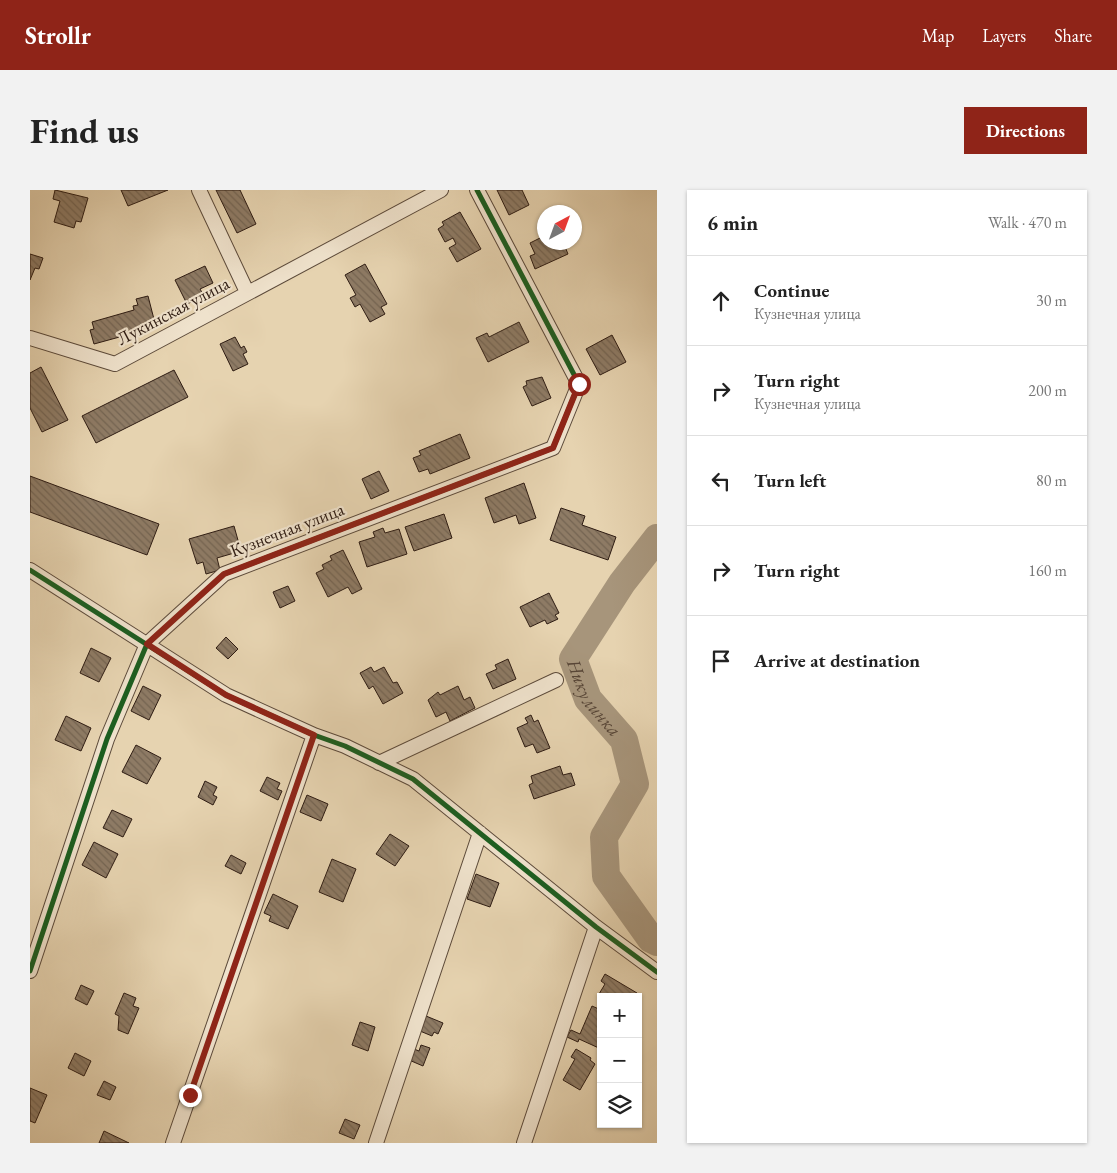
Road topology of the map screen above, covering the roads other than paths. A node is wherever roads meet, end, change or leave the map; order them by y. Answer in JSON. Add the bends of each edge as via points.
{"nodes":[{"id":1,"x":199,"y":190,"type":"edge"},
{"id":2,"x":441,"y":190,"type":"edge"},
{"id":3,"x":477,"y":190,"type":"edge"},
{"id":4,"x":247,"y":292,"type":"junction"},
{"id":5,"x":30,"y":338,"type":"edge"},
{"id":6,"x":30,"y":570,"type":"edge"},
{"id":7,"x":147,"y":644,"type":"junction"},
{"id":8,"x":556,"y":680,"type":"dead end"},
{"id":9,"x":314,"y":735,"type":"junction"},
{"id":10,"x":379,"y":763,"type":"junction"},
{"id":11,"x":480,"y":833,"type":"junction"},
{"id":12,"x":596,"y":927,"type":"junction"},
{"id":13,"x":30,"y":972,"type":"edge"},
{"id":14,"x":657,"y":972,"type":"edge"},
{"id":15,"x":173,"y":1143,"type":"edge"},
{"id":16,"x":376,"y":1143,"type":"edge"},
{"id":17,"x":524,"y":1143,"type":"edge"}],
"edges":[{"from":1,"to":4,"type":"street","name":"Лукинская улица"},
{"from":2,"to":4,"type":"street","name":"Лукинская улица"},
{"from":3,"to":7,"type":"street","name":"Кузнечная улица","via":[[579,384],[553,448],[224,574]]},
{"from":4,"to":5,"type":"street","name":"Лукинская улица","via":[[115,364]]},
{"from":6,"to":7,"type":"street"},
{"from":7,"to":9,"type":"street","via":[[226,695]]},
{"from":7,"to":13,"type":"street","name":"Кузнечная улица","via":[[107,739]]},
{"from":8,"to":10,"type":"street"},
{"from":9,"to":10,"type":"street"},
{"from":9,"to":15,"type":"street"},
{"from":10,"to":11,"type":"street","via":[[413,779]]},
{"from":11,"to":12,"type":"street"},
{"from":11,"to":16,"type":"street"},
{"from":12,"to":14,"type":"street"},
{"from":12,"to":17,"type":"street"}]}
